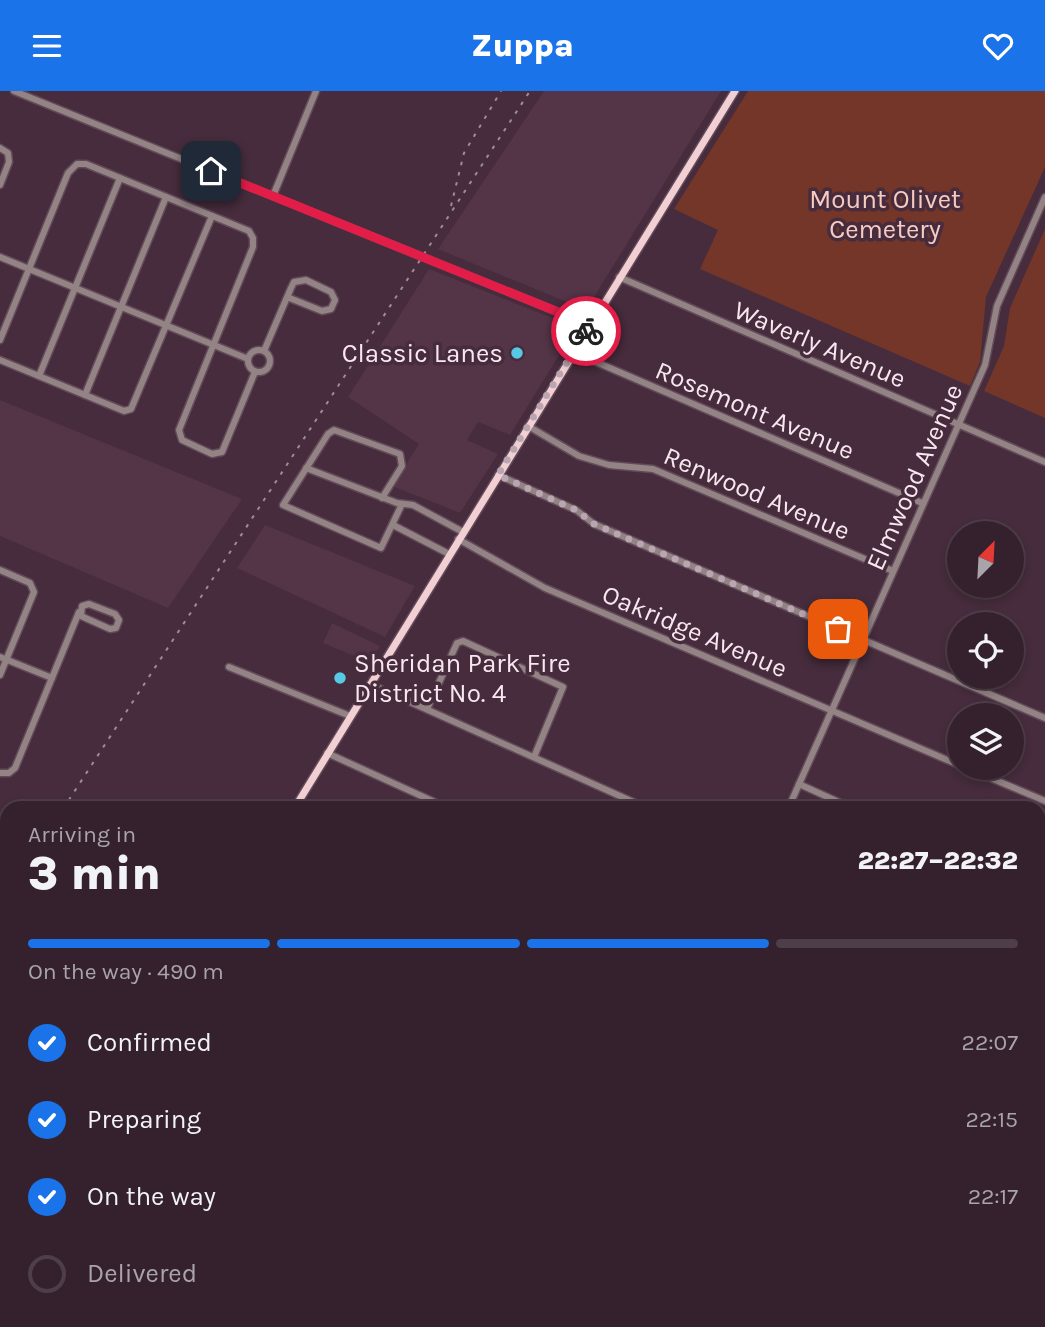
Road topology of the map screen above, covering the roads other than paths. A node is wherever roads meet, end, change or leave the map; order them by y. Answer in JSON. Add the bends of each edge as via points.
{"nodes":[{"id":1,"x":14,"y":91,"type":"edge"},
{"id":2,"x":316,"y":91,"type":"edge"},
{"id":3,"x":735,"y":91,"type":"edge"},
{"id":4,"x":0,"y":148,"type":"edge"},
{"id":5,"x":120,"y":178,"type":"junction"},
{"id":6,"x":0,"y":185,"type":"edge"},
{"id":7,"x":273,"y":196,"type":"junction"},
{"id":8,"x":166,"y":197,"type":"junction"},
{"id":9,"x":1045,"y":197,"type":"edge"},
{"id":10,"x":212,"y":216,"type":"junction"},
{"id":11,"x":0,"y":257,"type":"edge"},
{"id":12,"x":29,"y":269,"type":"junction"},
{"id":13,"x":619,"y":277,"type":"junction"},
{"id":14,"x":75,"y":288,"type":"junction"},
{"id":15,"x":287,"y":297,"type":"junction"},
{"id":16,"x":121,"y":307,"type":"junction"},
{"id":17,"x":167,"y":325,"type":"junction"},
{"id":18,"x":590,"y":325,"type":"junction"},
{"id":19,"x":0,"y":340,"type":"edge"},
{"id":20,"x":214,"y":344,"type":"junction"},
{"id":21,"x":264,"y":351,"type":"junction"},
{"id":22,"x":573,"y":352,"type":"junction"},
{"id":23,"x":248,"y":359,"type":"junction"},
{"id":24,"x":0,"y":360,"type":"edge"},
{"id":25,"x":255,"y":372,"type":"junction"},
{"id":26,"x":39,"y":376,"type":"junction"},
{"id":27,"x":85,"y":395,"type":"junction"},
{"id":28,"x":958,"y":424,"type":"junction"},
{"id":29,"x":528,"y":426,"type":"junction"},
{"id":30,"x":1045,"y":462,"type":"edge"},
{"id":31,"x":306,"y":468,"type":"junction"},
{"id":32,"x":498,"y":475,"type":"junction"},
{"id":33,"x":382,"y":498,"type":"junction"},
{"id":34,"x":922,"y":503,"type":"junction"},
{"id":35,"x":402,"y":505,"type":"junction"},
{"id":36,"x":393,"y":525,"type":"junction"},
{"id":37,"x":461,"y":536,"type":"junction"},
{"id":38,"x":449,"y":554,"type":"junction"},
{"id":39,"x":0,"y":570,"type":"edge"},
{"id":40,"x":893,"y":571,"type":"junction"},
{"id":41,"x":79,"y":612,"type":"junction"},
{"id":42,"x":863,"y":640,"type":"junction"},
{"id":43,"x":3,"y":658,"type":"edge"},
{"id":44,"x":229,"y":667,"type":"dead end"},
{"id":45,"x":0,"y":675,"type":"edge"},
{"id":46,"x":52,"y":678,"type":"junction"},
{"id":47,"x":370,"y":684,"type":"junction"},
{"id":48,"x":427,"y":709,"type":"junction"},
{"id":49,"x":831,"y":711,"type":"junction"},
{"id":50,"x":350,"y":716,"type":"junction"},
{"id":51,"x":1045,"y":717,"type":"edge"},
{"id":52,"x":327,"y":753,"type":"junction"},
{"id":53,"x":534,"y":757,"type":"junction"},
{"id":54,"x":947,"y":760,"type":"edge"},
{"id":55,"x":0,"y":773,"type":"edge"},
{"id":56,"x":995,"y":780,"type":"edge"},
{"id":57,"x":799,"y":784,"type":"junction"},
{"id":58,"x":298,"y":801,"type":"edge"},
{"id":59,"x":432,"y":801,"type":"edge"},
{"id":60,"x":631,"y":801,"type":"edge"},
{"id":61,"x":792,"y":801,"type":"edge"},
{"id":62,"x":836,"y":801,"type":"edge"},
{"id":63,"x":1045,"y":801,"type":"edge"}],
"edges":[{"from":1,"to":7,"type":"street"},
{"from":2,"to":7,"type":"street"},
{"from":3,"to":13,"type":"main road"},
{"from":4,"to":6,"type":"street","via":[[10,160]]},
{"from":5,"to":8,"type":"street"},
{"from":5,"to":12,"type":"street","via":[[86,164],[70,169]]},
{"from":5,"to":14,"type":"street"},
{"from":7,"to":18,"type":"street"},
{"from":8,"to":10,"type":"street"},
{"from":8,"to":16,"type":"street"},
{"from":9,"to":28,"type":"street","name":"Elmwood Avenue","via":[[999,300],[988,359]]},
{"from":10,"to":17,"type":"street"},
{"from":10,"to":20,"type":"street","via":[[249,231],[254,242]]},
{"from":11,"to":12,"type":"street"},
{"from":12,"to":14,"type":"street"},
{"from":12,"to":19,"type":"street"},
{"from":13,"to":18,"type":"main road"},
{"from":13,"to":28,"type":"street","name":"Waverly Avenue"},
{"from":14,"to":16,"type":"street"},
{"from":14,"to":26,"type":"street"},
{"from":15,"to":15,"type":"street","via":[[294,282],[306,281],[331,292],[335,300],[331,309],[322,311]]},
{"from":15,"to":21,"type":"street"},
{"from":16,"to":17,"type":"street"},
{"from":16,"to":27,"type":"street"},
{"from":17,"to":20,"type":"street"},
{"from":17,"to":27,"type":"street","via":[[131,409],[124,411]]},
{"from":18,"to":22,"type":"main road"},
{"from":20,"to":23,"type":"street"},
{"from":20,"to":25,"type":"street","via":[[179,430],[184,443],[212,454],[222,452]]},
{"from":21,"to":23,"type":"street","via":[[257,350]]},
{"from":21,"to":25,"type":"street","via":[[270,366]]},
{"from":22,"to":29,"type":"main road"},
{"from":22,"to":34,"type":"street","name":"Rosemont Avenue"},
{"from":23,"to":25,"type":"street"},
{"from":24,"to":26,"type":"street"},
{"from":26,"to":27,"type":"street"},
{"from":28,"to":30,"type":"street","name":"Waverly Avenue"},
{"from":28,"to":34,"type":"street","name":"Elmwood Avenue"},
{"from":29,"to":32,"type":"main road"},
{"from":29,"to":40,"type":"street","name":"Renwood Avenue","via":[[579,456],[609,465],[653,468]]},
{"from":31,"to":33,"type":"street","name":"Oakridge Avenue"},
{"from":31,"to":33,"type":"street","via":[[334,430],[398,453],[402,466]]},
{"from":31,"to":36,"type":"street","via":[[283,503],[285,509],[381,548]]},
{"from":32,"to":37,"type":"main road"},
{"from":32,"to":42,"type":"street","via":[[576,510],[594,524]]},
{"from":33,"to":35,"type":"street","name":"Oakridge Avenue"},
{"from":34,"to":40,"type":"street","name":"Elmwood Avenue"},
{"from":35,"to":36,"type":"street"},
{"from":35,"to":37,"type":"street","name":"Oakridge Avenue","via":[[413,505]]},
{"from":36,"to":38,"type":"street"},
{"from":37,"to":38,"type":"main road"},
{"from":37,"to":49,"type":"street","name":"Oakridge Avenue","via":[[545,587]]},
{"from":38,"to":47,"type":"main road"},
{"from":39,"to":43,"type":"street","via":[[34,589]]},
{"from":40,"to":42,"type":"street","name":"Elmwood Avenue"},
{"from":41,"to":41,"type":"street","via":[[89,604],[117,615],[119,622],[110,629]]},
{"from":41,"to":46,"type":"street"},
{"from":42,"to":49,"type":"street","name":"Elmwood Avenue"},
{"from":42,"to":51,"type":"street"},
{"from":43,"to":45,"type":"street"},
{"from":43,"to":46,"type":"street"},
{"from":44,"to":50,"type":"street"},
{"from":46,"to":55,"type":"street","via":[[15,768]]},
{"from":47,"to":48,"type":"street"},
{"from":47,"to":50,"type":"main road"},
{"from":48,"to":53,"type":"street"},
{"from":48,"to":53,"type":"street","via":[[457,643],[463,641],[488,652],[563,687]]},
{"from":49,"to":54,"type":"street","name":"Oakridge Avenue"},
{"from":49,"to":57,"type":"street","name":"Elmwood Avenue"},
{"from":50,"to":52,"type":"main road"},
{"from":52,"to":58,"type":"main road"},
{"from":52,"to":59,"type":"street"},
{"from":53,"to":60,"type":"street"},
{"from":56,"to":63,"type":"street"},
{"from":57,"to":61,"type":"street","name":"Elmwood Avenue"},
{"from":57,"to":62,"type":"street"}]}
